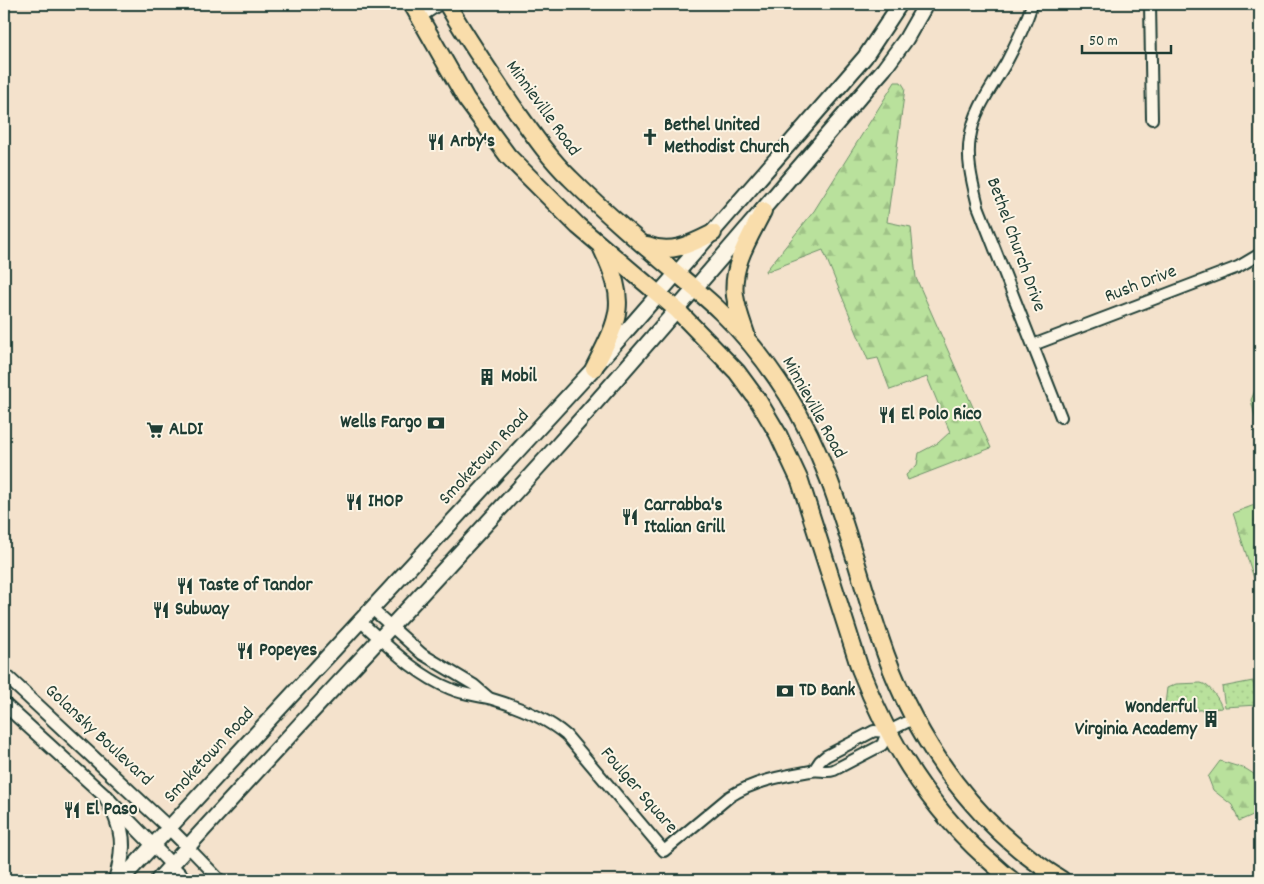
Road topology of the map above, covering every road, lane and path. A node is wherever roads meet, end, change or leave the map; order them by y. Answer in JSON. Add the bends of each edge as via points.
{"nodes":[{"id":1,"x":440,"y":4,"type":"edge"},
{"id":2,"x":447,"y":4,"type":"edge"},
{"id":3,"x":900,"y":4,"type":"edge"},
{"id":4,"x":926,"y":4,"type":"edge"},
{"id":5,"x":1032,"y":4,"type":"edge"},
{"id":6,"x":1150,"y":4,"type":"edge"},
{"id":7,"x":416,"y":11,"type":"edge"},
{"id":8,"x":1152,"y":119,"type":"dead end"},
{"id":9,"x":763,"y":211,"type":"junction"},
{"id":10,"x":713,"y":233,"type":"junction"},
{"id":11,"x":600,"y":244,"type":"junction"},
{"id":12,"x":644,"y":244,"type":"junction"},
{"id":13,"x":1260,"y":254,"type":"edge"},
{"id":14,"x":678,"y":274,"type":"junction"},
{"id":15,"x":696,"y":289,"type":"junction"},
{"id":16,"x":660,"y":294,"type":"junction"},
{"id":17,"x":677,"y":310,"type":"junction"},
{"id":18,"x":747,"y":339,"type":"junction"},
{"id":19,"x":1033,"y":345,"type":"junction"},
{"id":20,"x":594,"y":368,"type":"junction"},
{"id":21,"x":1060,"y":417,"type":"dead end"},
{"id":22,"x":372,"y":608,"type":"junction"},
{"id":23,"x":360,"y":621,"type":"junction"},
{"id":24,"x":391,"y":626,"type":"junction"},
{"id":25,"x":379,"y":639,"type":"junction"},
{"id":26,"x":4,"y":674,"type":"edge"},
{"id":27,"x":491,"y":699,"type":"junction"},
{"id":28,"x":4,"y":704,"type":"edge"},
{"id":29,"x":915,"y":718,"type":"junction"},
{"id":30,"x":887,"y":732,"type":"junction"},
{"id":31,"x":814,"y":770,"type":"junction"},
{"id":32,"x":107,"y":798,"type":"junction"},
{"id":33,"x":169,"y":828,"type":"junction"},
{"id":34,"x":154,"y":844,"type":"junction"},
{"id":35,"x":188,"y":847,"type":"junction"},
{"id":36,"x":172,"y":865,"type":"junction"},
{"id":37,"x":116,"y":880,"type":"edge"},
{"id":38,"x":121,"y":880,"type":"edge"},
{"id":39,"x":158,"y":880,"type":"edge"},
{"id":40,"x":187,"y":880,"type":"edge"},
{"id":41,"x":220,"y":880,"type":"edge"},
{"id":42,"x":1012,"y":880,"type":"edge"},
{"id":43,"x":1062,"y":880,"type":"edge"}],
"edges":[{"from":1,"to":7,"type":"street"},
{"from":2,"to":12,"type":"main road","name":"Minnieville Road","via":[[492,76],[551,158]]},
{"from":3,"to":10,"type":"main road","name":"Smoketown Road","via":[[865,57]]},
{"from":4,"to":9,"type":"main road","via":[[884,69]]},
{"from":5,"to":19,"type":"street","name":"Bethel Church Drive","via":[[1028,19],[983,101],[970,139],[978,206]]},
{"from":6,"to":8,"type":"street"},
{"from":7,"to":11,"type":"main road","via":[[466,99],[502,149],[536,186]]},
{"from":9,"to":15,"type":"main road"},
{"from":9,"to":18,"type":"main road","via":[[743,251],[736,274],[736,305]]},
{"from":10,"to":12,"type":"main road","via":[[677,248],[658,249]]},
{"from":10,"to":14,"type":"main road","name":"Smoketown Road"},
{"from":11,"to":16,"type":"main road"},
{"from":11,"to":20,"type":"main road","via":[[616,283],[618,300],[614,326]]},
{"from":12,"to":14,"type":"main road","name":"Minnieville Road"},
{"from":13,"to":19,"type":"street","name":"Rush Drive","via":[[1238,267]]},
{"from":14,"to":15,"type":"main road","name":"Minnieville Road"},
{"from":14,"to":16,"type":"main road","name":"Smoketown Road"},
{"from":15,"to":17,"type":"main road"},
{"from":15,"to":18,"type":"main road","name":"Minnieville Road"},
{"from":16,"to":17,"type":"main road"},
{"from":16,"to":20,"type":"main road","name":"Smoketown Road"},
{"from":17,"to":24,"type":"main road"},
{"from":17,"to":30,"type":"main road","via":[[737,372],[764,410],[790,459],[822,545],[860,669]]},
{"from":18,"to":29,"type":"main road","name":"Minnieville Road","via":[[789,397],[823,463],[886,654]]},
{"from":19,"to":21,"type":"street","name":"Bethel Church Drive"},
{"from":20,"to":22,"type":"main road","name":"Smoketown Road"},
{"from":22,"to":23,"type":"main road","name":"Smoketown Road"},
{"from":22,"to":24,"type":"street","name":"Foulger Square"},
{"from":23,"to":25,"type":"street","name":"Foulger Square"},
{"from":23,"to":33,"type":"main road","name":"Smoketown Road"},
{"from":24,"to":25,"type":"main road"},
{"from":24,"to":27,"type":"street","name":"Foulger Square","via":[[422,654]]},
{"from":25,"to":27,"type":"street","name":"Foulger Square","via":[[417,670],[444,686]]},
{"from":25,"to":35,"type":"main road"},
{"from":26,"to":33,"type":"street","name":"Golansky Boulevard"},
{"from":27,"to":31,"type":"street","name":"Foulger Square","via":[[541,717],[566,735],[664,851],[741,790]]},
{"from":28,"to":32,"type":"street","name":"Golansky Boulevard"},
{"from":29,"to":30,"type":"street","name":"Foulger Square"},
{"from":29,"to":43,"type":"main road","name":"Minnieville Road","via":[[931,750],[972,804],[1011,842]]},
{"from":30,"to":31,"type":"street","name":"Foulger Square","via":[[874,731],[826,756]]},
{"from":30,"to":31,"type":"street","name":"Foulger Square","via":[[882,745],[844,766],[829,772]]},
{"from":30,"to":42,"type":"main road","via":[[947,819]]},
{"from":32,"to":34,"type":"street","name":"Golansky Boulevard"},
{"from":32,"to":37,"type":"main road","via":[[118,817],[122,838]]},
{"from":33,"to":34,"type":"main road","name":"Smoketown Road"},
{"from":33,"to":35,"type":"street","name":"Golansky Boulevard"},
{"from":34,"to":36,"type":"street","name":"Golansky Boulevard"},
{"from":34,"to":38,"type":"main road","name":"Smoketown Road"},
{"from":35,"to":36,"type":"main road"},
{"from":35,"to":41,"type":"street"},
{"from":36,"to":39,"type":"main road"},
{"from":36,"to":40,"type":"street"}]}
